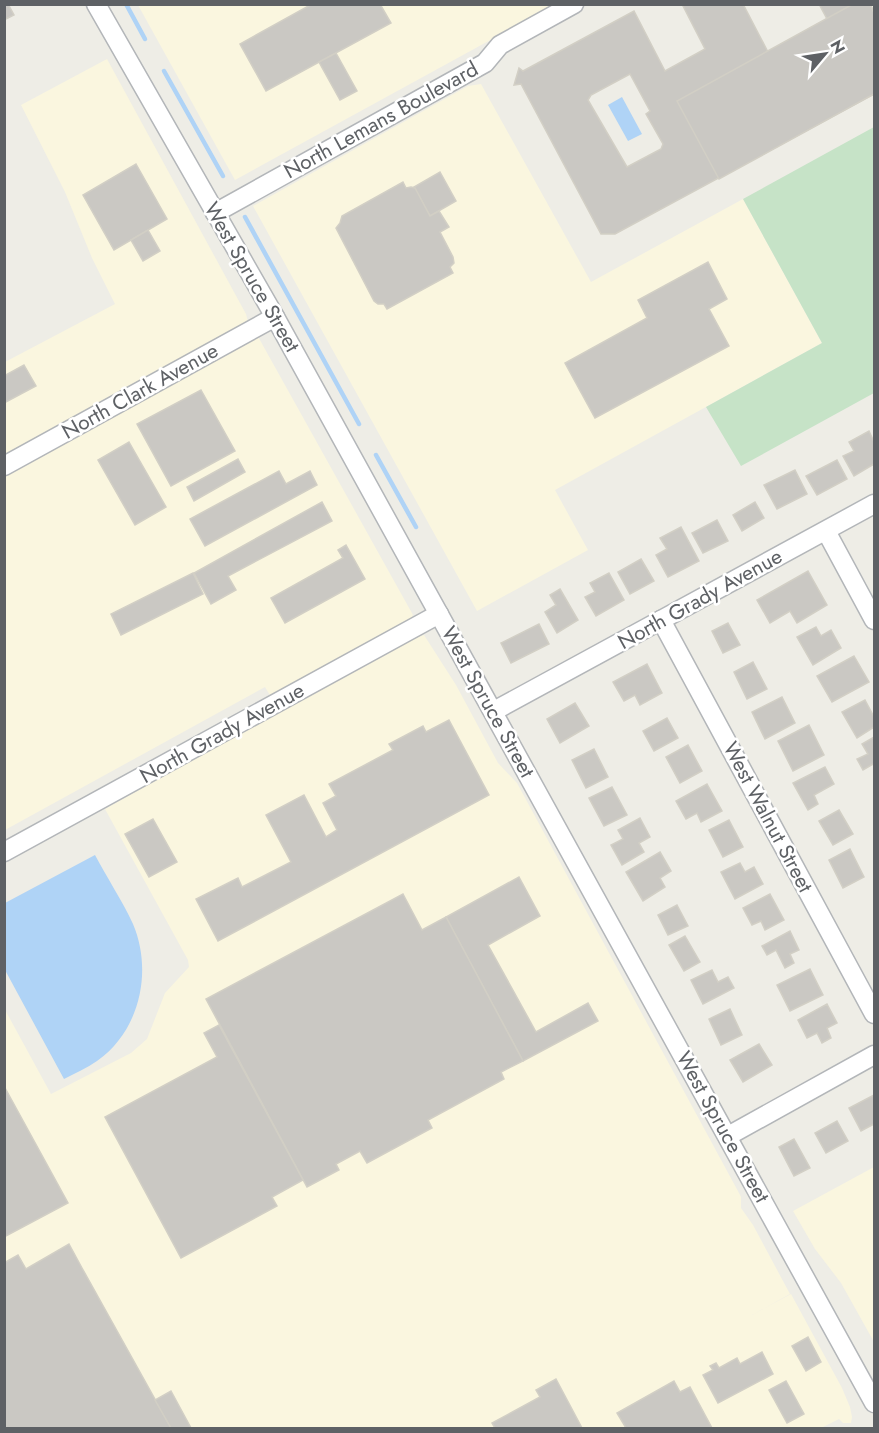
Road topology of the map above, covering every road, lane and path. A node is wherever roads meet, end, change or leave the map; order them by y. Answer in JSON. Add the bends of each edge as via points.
{"nodes":[{"id":1,"x":96,"y":4,"type":"edge"},
{"id":2,"x":574,"y":4,"type":"edge"},
{"id":3,"x":215,"y":213,"type":"junction"},
{"id":4,"x":275,"y":317,"type":"junction"},
{"id":5,"x":4,"y":465,"type":"edge"},
{"id":6,"x":874,"y":504,"type":"edge"},
{"id":7,"x":826,"y":531,"type":"junction"},
{"id":8,"x":439,"y":614,"type":"junction"},
{"id":9,"x":661,"y":620,"type":"junction"},
{"id":10,"x":874,"y":620,"type":"edge"},
{"id":11,"x":494,"y":711,"type":"junction"},
{"id":12,"x":4,"y":852,"type":"edge"},
{"id":13,"x":874,"y":1014,"type":"edge"},
{"id":14,"x":874,"y":1055,"type":"edge"},
{"id":15,"x":728,"y":1136,"type":"junction"},
{"id":16,"x":874,"y":1403,"type":"edge"}],
"edges":[{"from":1,"to":3,"type":"street","name":"West Spruce Street"},
{"from":2,"to":3,"type":"street","name":"North Lemans Boulevard","via":[[500,45],[485,63]]},
{"from":3,"to":4,"type":"street","name":"West Spruce Street"},
{"from":4,"to":5,"type":"street","name":"North Clark Avenue"},
{"from":4,"to":8,"type":"street","name":"West Spruce Street"},
{"from":6,"to":7,"type":"street","name":"North Grady Avenue"},
{"from":7,"to":9,"type":"street","name":"North Grady Avenue"},
{"from":7,"to":10,"type":"street"},
{"from":8,"to":11,"type":"street","name":"West Spruce Street"},
{"from":8,"to":12,"type":"street","name":"North Grady Avenue"},
{"from":9,"to":11,"type":"street","name":"North Grady Avenue"},
{"from":9,"to":13,"type":"street","name":"West Walnut Street"},
{"from":11,"to":15,"type":"street","name":"West Spruce Street"},
{"from":14,"to":15,"type":"street"},
{"from":15,"to":16,"type":"street","name":"West Spruce Street"}]}
